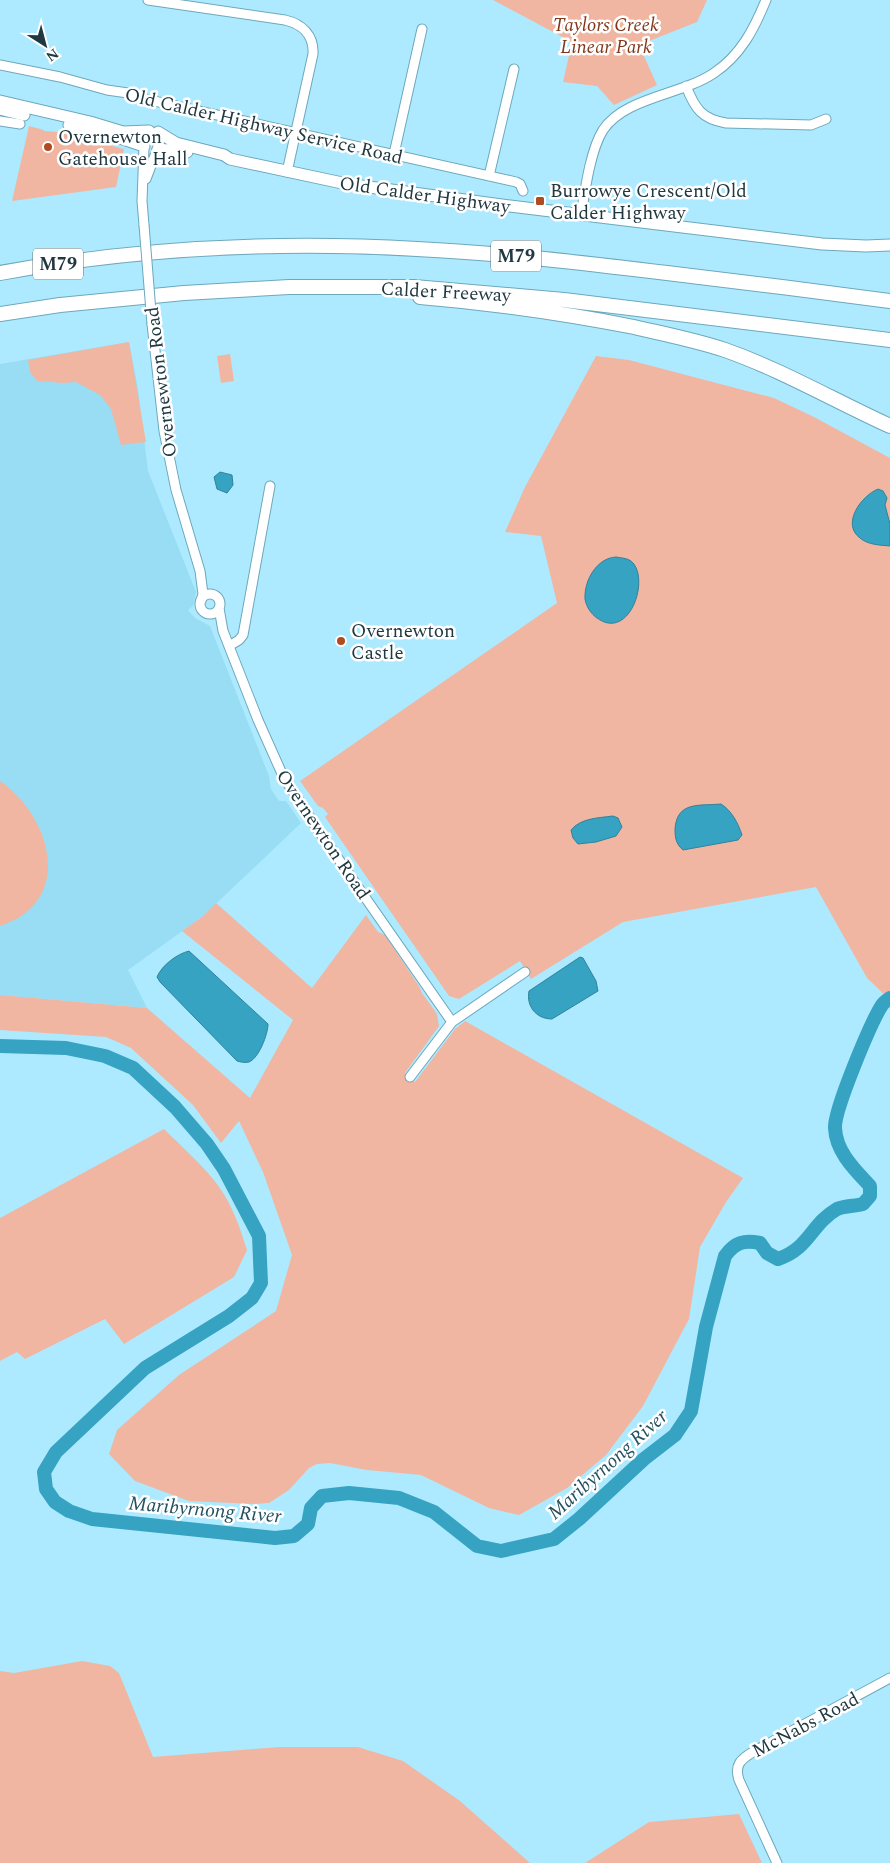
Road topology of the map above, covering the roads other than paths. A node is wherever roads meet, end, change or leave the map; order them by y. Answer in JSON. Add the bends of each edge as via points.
{"nodes":[{"id":1,"x":148,"y":0,"type":"edge"},
{"id":2,"x":766,"y":0,"type":"edge"},
{"id":3,"x":422,"y":29,"type":"dead end"},
{"id":4,"x":0,"y":65,"type":"edge"},
{"id":5,"x":514,"y":70,"type":"dead end"},
{"id":6,"x":686,"y":86,"type":"junction"},
{"id":7,"x":0,"y":101,"type":"edge"},
{"id":8,"x":0,"y":109,"type":"edge"},
{"id":9,"x":826,"y":119,"type":"dead end"},
{"id":10,"x":0,"y":121,"type":"edge"},
{"id":11,"x":20,"y":124,"type":"dead end"},
{"id":12,"x":153,"y":132,"type":"junction"},
{"id":13,"x":297,"y":132,"type":"junction"},
{"id":14,"x":144,"y":147,"type":"junction"},
{"id":15,"x":158,"y":150,"type":"junction"},
{"id":16,"x":394,"y":154,"type":"junction"},
{"id":17,"x":230,"y":160,"type":"junction"},
{"id":18,"x":287,"y":172,"type":"junction"},
{"id":19,"x":489,"y":176,"type":"junction"},
{"id":20,"x":143,"y":188,"type":"junction"},
{"id":21,"x":523,"y":191,"type":"dead end"},
{"id":22,"x":581,"y":215,"type":"junction"},
{"id":23,"x":890,"y":244,"type":"edge"},
{"id":24,"x":0,"y":273,"type":"edge"},
{"id":25,"x":243,"y":289,"type":"junction"},
{"id":26,"x":890,"y":300,"type":"edge"},
{"id":27,"x":0,"y":314,"type":"edge"},
{"id":28,"x":890,"y":340,"type":"edge"},
{"id":29,"x":890,"y":426,"type":"edge"},
{"id":30,"x":270,"y":486,"type":"dead end"},
{"id":31,"x":200,"y":571,"type":"junction"},
{"id":32,"x":214,"y":596,"type":"junction"},
{"id":33,"x":201,"y":601,"type":"junction"},
{"id":34,"x":219,"y":608,"type":"junction"},
{"id":35,"x":208,"y":614,"type":"junction"},
{"id":36,"x":226,"y":639,"type":"junction"},
{"id":37,"x":525,"y":972,"type":"dead end"},
{"id":38,"x":452,"y":1022,"type":"junction"},
{"id":39,"x":410,"y":1077,"type":"dead end"},
{"id":40,"x":890,"y":1678,"type":"edge"},
{"id":41,"x":777,"y":1863,"type":"edge"}],
"edges":[{"from":1,"to":13,"type":"street","via":[[284,20],[303,27],[312,41],[313,54]]},
{"from":2,"to":6,"type":"street","via":[[738,53],[712,74]]},
{"from":3,"to":16,"type":"street"},
{"from":4,"to":13,"type":"street","name":"Old Calder Highway Service Road"},
{"from":5,"to":19,"type":"street"},
{"from":6,"to":9,"type":"street","via":[[702,114],[726,123],[811,125]]},
{"from":6,"to":22,"type":"street","via":[[626,110],[610,122],[596,145]]},
{"from":7,"to":12,"type":"main road","via":[[122,132]]},
{"from":8,"to":14,"type":"main road","via":[[117,137]]},
{"from":10,"to":11,"type":"street"},
{"from":12,"to":14,"type":"main road","via":[[143,138]]},
{"from":12,"to":15,"type":"main road","via":[[163,141]]},
{"from":12,"to":17,"type":"main road","name":"Old Calder Highway","via":[[176,143],[224,155]]},
{"from":13,"to":16,"type":"street","name":"Old Calder Highway Service Road"},
{"from":13,"to":18,"type":"street"},
{"from":14,"to":15,"type":"main road","via":[[150,151]]},
{"from":14,"to":20,"type":"street","name":"Overnewton Road"},
{"from":15,"to":17,"type":"main road","name":"Old Calder Highway","via":[[180,150],[223,162]]},
{"from":15,"to":20,"type":"street","name":"Overnewton Road"},
{"from":16,"to":19,"type":"street","name":"Old Calder Highway Service Road"},
{"from":17,"to":18,"type":"main road","name":"Old Calder Highway"},
{"from":18,"to":22,"type":"main road","name":"Old Calder Highway","via":[[348,184]]},
{"from":19,"to":21,"type":"street","name":"Old Calder Highway Service Road","via":[[516,182]]},
{"from":20,"to":31,"type":"street","name":"Overnewton Road","bridge":true,"via":[[158,395],[181,510]]},
{"from":22,"to":23,"type":"main road","name":"Old Calder Highway","via":[[822,244]]},
{"from":24,"to":26,"type":"highway","name":"Calder Freeway","number":"M79","via":[[93,259],[178,252],[271,247],[384,247],[522,256]]},
{"from":25,"to":27,"type":"highway","name":"Calder Freeway","number":"M79","via":[[128,297]]},
{"from":25,"to":28,"type":"highway","name":"Calder Freeway","number":"M79","via":[[404,287],[472,291]]},
{"from":25,"to":29,"type":"highway","via":[[378,293],[483,303],[569,315],[660,333],[752,360]]},
{"from":30,"to":36,"type":"street","via":[[242,638]]},
{"from":31,"to":32,"type":"street","name":"Overnewton Road"},
{"from":31,"to":33,"type":"street","name":"Overnewton Road"},
{"from":32,"to":33,"type":"street","via":[[206,596]]},
{"from":32,"to":34,"type":"street","via":[[220,602]]},
{"from":33,"to":35,"type":"street","via":[[202,610]]},
{"from":34,"to":35,"type":"street"},
{"from":34,"to":36,"type":"street","name":"Overnewton Road"},
{"from":35,"to":36,"type":"street","name":"Overnewton Road"},
{"from":36,"to":38,"type":"street","name":"Overnewton Road","via":[[287,783]]},
{"from":37,"to":38,"type":"street"},
{"from":38,"to":39,"type":"street"},
{"from":40,"to":41,"type":"street","name":"McNabs Road","via":[[739,1762],[736,1769],[739,1780]]}]}
